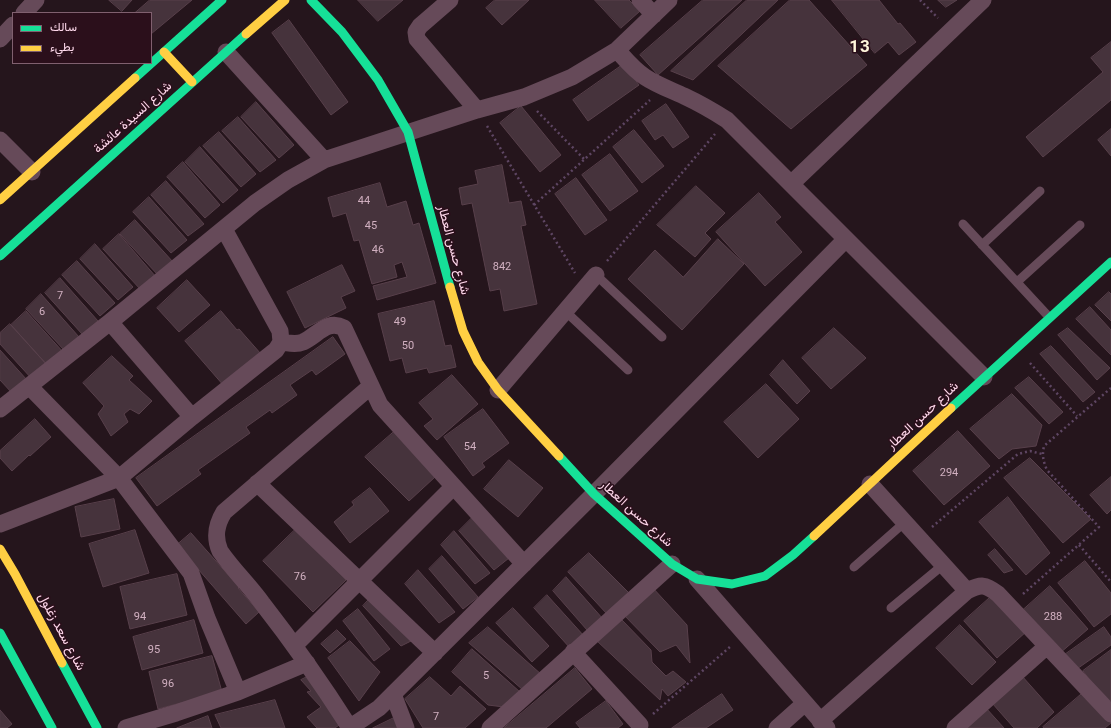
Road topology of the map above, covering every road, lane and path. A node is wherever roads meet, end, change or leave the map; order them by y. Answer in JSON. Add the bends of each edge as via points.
{"nodes":[{"id":1,"x":36,"y":0,"type":"edge"},
{"id":2,"x":222,"y":0,"type":"edge"},
{"id":3,"x":285,"y":0,"type":"edge"},
{"id":4,"x":311,"y":0,"type":"edge"},
{"id":5,"x":450,"y":0,"type":"edge"},
{"id":6,"x":640,"y":0,"type":"edge"},
{"id":7,"x":669,"y":0,"type":"edge"},
{"id":8,"x":920,"y":0,"type":"edge"},
{"id":9,"x":983,"y":0,"type":"edge"},
{"id":10,"x":25,"y":12,"type":"edge"},
{"id":11,"x":654,"y":16,"type":"junction"},
{"id":12,"x":12,"y":26,"type":"edge"},
{"id":13,"x":950,"y":31,"type":"junction"},
{"id":14,"x":0,"y":39,"type":"edge"},
{"id":15,"x":617,"y":50,"type":"junction"},
{"id":16,"x":164,"y":52,"type":"junction"},
{"id":17,"x":226,"y":52,"type":"junction"},
{"id":18,"x":152,"y":63,"type":"edge"},
{"id":19,"x":151,"y":64,"type":"edge"},
{"id":20,"x":192,"y":82,"type":"junction"},
{"id":21,"x":664,"y":87,"type":"junction"},
{"id":22,"x":524,"y":97,"type":"junction"},
{"id":23,"x":477,"y":110,"type":"junction"},
{"id":24,"x":727,"y":120,"type":"junction"},
{"id":25,"x":408,"y":132,"type":"junction"},
{"id":26,"x":0,"y":140,"type":"edge"},
{"id":27,"x":584,"y":159,"type":"junction"},
{"id":28,"x":324,"y":160,"type":"junction"},
{"id":29,"x":32,"y":172,"type":"junction"},
{"id":30,"x":792,"y":184,"type":"junction"},
{"id":31,"x":1040,"y":191,"type":"dead end"},
{"id":32,"x":0,"y":200,"type":"edge"},
{"id":33,"x":534,"y":205,"type":"junction"},
{"id":34,"x":963,"y":224,"type":"dead end"},
{"id":35,"x":1080,"y":225,"type":"dead end"},
{"id":36,"x":224,"y":229,"type":"junction"},
{"id":37,"x":846,"y":239,"type":"junction"},
{"id":38,"x":982,"y":245,"type":"junction"},
{"id":39,"x":0,"y":256,"type":"edge"},
{"id":40,"x":1111,"y":262,"type":"edge"},
{"id":41,"x":596,"y":275,"type":"junction"},
{"id":42,"x":1017,"y":282,"type":"junction"},
{"id":43,"x":584,"y":289,"type":"junction"},
{"id":44,"x":565,"y":311,"type":"junction"},
{"id":45,"x":1049,"y":318,"type":"junction"},
{"id":46,"x":110,"y":322,"type":"junction"},
{"id":47,"x":662,"y":337,"type":"dead end"},
{"id":48,"x":282,"y":342,"type":"junction"},
{"id":49,"x":1016,"y":348,"type":"junction"},
{"id":50,"x":628,"y":370,"type":"dead end"},
{"id":51,"x":984,"y":377,"type":"junction"},
{"id":52,"x":29,"y":386,"type":"junction"},
{"id":53,"x":371,"y":386,"type":"junction"},
{"id":54,"x":1111,"y":388,"type":"edge"},
{"id":55,"x":498,"y":390,"type":"junction"},
{"id":56,"x":0,"y":409,"type":"edge"},
{"id":57,"x":1077,"y":416,"type":"junction"},
{"id":58,"x":192,"y":417,"type":"junction"},
{"id":59,"x":1042,"y":454,"type":"junction"},
{"id":60,"x":119,"y":478,"type":"junction"},
{"id":61,"x":257,"y":483,"type":"junction"},
{"id":62,"x":870,"y":484,"type":"junction"},
{"id":63,"x":453,"y":487,"type":"junction"},
{"id":64,"x":594,"y":494,"type":"junction"},
{"id":65,"x":905,"y":522,"type":"junction"},
{"id":66,"x":0,"y":524,"type":"edge"},
{"id":67,"x":919,"y":538,"type":"junction"},
{"id":68,"x":1079,"y":545,"type":"junction"},
{"id":69,"x":0,"y":549,"type":"edge"},
{"id":70,"x":524,"y":564,"type":"junction"},
{"id":71,"x":672,"y":564,"type":"junction"},
{"id":72,"x":943,"y":565,"type":"junction"},
{"id":73,"x":854,"y":567,"type":"dead end"},
{"id":74,"x":15,"y":574,"type":"junction"},
{"id":75,"x":697,"y":579,"type":"junction"},
{"id":76,"x":5,"y":580,"type":"dead end"},
{"id":77,"x":360,"y":581,"type":"junction"},
{"id":78,"x":1111,"y":582,"type":"edge"},
{"id":79,"x":967,"y":591,"type":"junction"},
{"id":80,"x":1009,"y":606,"type":"junction"},
{"id":81,"x":891,"y":608,"type":"dead end"},
{"id":82,"x":0,"y":633,"type":"edge"},
{"id":83,"x":745,"y":634,"type":"junction"},
{"id":84,"x":295,"y":645,"type":"junction"},
{"id":85,"x":1047,"y":646,"type":"junction"},
{"id":86,"x":435,"y":652,"type":"junction"},
{"id":87,"x":573,"y":652,"type":"junction"},
{"id":88,"x":307,"y":663,"type":"junction"},
{"id":89,"x":238,"y":692,"type":"junction"},
{"id":90,"x":393,"y":694,"type":"junction"},
{"id":91,"x":806,"y":703,"type":"junction"},
{"id":92,"x":1111,"y":714,"type":"edge"},
{"id":93,"x":824,"y":724,"type":"edge"},
{"id":94,"x":640,"y":725,"type":"joint"},
{"id":95,"x":52,"y":728,"type":"edge"},
{"id":96,"x":97,"y":728,"type":"edge"},
{"id":97,"x":126,"y":728,"type":"edge"},
{"id":98,"x":349,"y":728,"type":"edge"},
{"id":99,"x":406,"y":728,"type":"edge"},
{"id":100,"x":490,"y":728,"type":"edge"},
{"id":101,"x":778,"y":728,"type":"edge"},
{"id":102,"x":955,"y":728,"type":"edge"}],
"edges":[{"from":1,"to":10,"type":"street"},
{"from":2,"to":16,"type":"street"},
{"from":3,"to":17,"type":"street","name":"شارع السيدة عائشة"},
{"from":4,"to":25,"type":"street","name":"شارع حسن العطار","via":[[342,32],[378,80]]},
{"from":5,"to":23,"type":"street","via":[[420,26],[416,32],[417,39]]},
{"from":6,"to":11,"type":"street"},
{"from":7,"to":11,"type":"street"},
{"from":8,"to":13,"type":"path"},
{"from":9,"to":13,"type":"street"},
{"from":11,"to":15,"type":"street"},
{"from":12,"to":14,"type":"street"},
{"from":13,"to":30,"type":"street"},
{"from":15,"to":21,"type":"street","via":[[646,78]]},
{"from":15,"to":22,"type":"street","via":[[572,77]]},
{"from":16,"to":18,"type":"street"},
{"from":16,"to":20,"type":"street"},
{"from":17,"to":20,"type":"street","name":"شارع السيدة عائشة"},
{"from":17,"to":28,"type":"street"},
{"from":19,"to":29,"type":"street"},
{"from":20,"to":39,"type":"street","name":"شارع السيدة عائشة"},
{"from":21,"to":24,"type":"street","via":[[686,96]]},
{"from":21,"to":27,"type":"path"},
{"from":22,"to":23,"type":"street"},
{"from":22,"to":27,"type":"path"},
{"from":23,"to":25,"type":"street"},
{"from":23,"to":33,"type":"path"},
{"from":24,"to":30,"type":"street"},
{"from":24,"to":41,"type":"path"},
{"from":25,"to":28,"type":"street"},
{"from":25,"to":55,"type":"street","name":"شارع حسن العطار","via":[[463,331],[478,362]]},
{"from":26,"to":29,"type":"street"},
{"from":27,"to":33,"type":"path"},
{"from":28,"to":36,"type":"street","via":[[255,203]]},
{"from":29,"to":32,"type":"street"},
{"from":30,"to":37,"type":"street"},
{"from":31,"to":38,"type":"lane"},
{"from":33,"to":43,"type":"path"},
{"from":34,"to":38,"type":"lane"},
{"from":35,"to":42,"type":"lane"},
{"from":36,"to":46,"type":"street"},
{"from":36,"to":48,"type":"street","via":[[280,332]]},
{"from":37,"to":51,"type":"street"},
{"from":37,"to":64,"type":"street"},
{"from":38,"to":42,"type":"lane"},
{"from":40,"to":45,"type":"street","name":"شارع حسن العطار"},
{"from":41,"to":43,"type":"street"},
{"from":41,"to":47,"type":"lane"},
{"from":42,"to":45,"type":"lane"},
{"from":43,"to":44,"type":"street"},
{"from":44,"to":50,"type":"lane"},
{"from":44,"to":55,"type":"street"},
{"from":45,"to":49,"type":"street","name":"شارع حسن العطار"},
{"from":46,"to":52,"type":"street"},
{"from":46,"to":58,"type":"street"},
{"from":48,"to":53,"type":"street","via":[[302,342],[330,325],[338,324],[344,328]]},
{"from":48,"to":58,"type":"street","via":[[276,350]]},
{"from":49,"to":51,"type":"street","name":"شارع حسن العطار"},
{"from":49,"to":57,"type":"path"},
{"from":51,"to":62,"type":"street","name":"شارع حسن العطار"},
{"from":52,"to":56,"type":"street"},
{"from":52,"to":60,"type":"street"},
{"from":53,"to":61,"type":"street"},
{"from":53,"to":63,"type":"street","via":[[380,405]]},
{"from":54,"to":57,"type":"path"},
{"from":55,"to":64,"type":"street","name":"شارع حسن العطار"},
{"from":57,"to":59,"type":"path","via":[[1044,446]]},
{"from":58,"to":60,"type":"street"},
{"from":59,"to":67,"type":"path","via":[[1030,451],[1018,454]]},
{"from":59,"to":68,"type":"path","via":[[1047,470],[1099,527]]},
{"from":60,"to":66,"type":"street"},
{"from":60,"to":89,"type":"street","via":[[191,573]]},
{"from":61,"to":77,"type":"street"},
{"from":61,"to":84,"type":"street","via":[[224,512],[216,529],[217,544],[224,558]]},
{"from":62,"to":65,"type":"street"},
{"from":62,"to":75,"type":"street","name":"شارع حسن العطار","via":[[793,555],[765,576],[732,584]]},
{"from":63,"to":70,"type":"street"},
{"from":63,"to":77,"type":"street"},
{"from":64,"to":70,"type":"street"},
{"from":64,"to":71,"type":"street","name":"شارع حسن العطار"},
{"from":65,"to":67,"type":"street"},
{"from":65,"to":73,"type":"lane"},
{"from":67,"to":72,"type":"street"},
{"from":68,"to":78,"type":"path"},
{"from":68,"to":80,"type":"path"},
{"from":69,"to":74,"type":"street","name":"شارع سعد زغلول"},
{"from":70,"to":86,"type":"street"},
{"from":71,"to":75,"type":"street","name":"شارع حسن العطار"},
{"from":71,"to":87,"type":"street"},
{"from":72,"to":79,"type":"street"},
{"from":72,"to":81,"type":"lane"},
{"from":74,"to":76,"type":"street"},
{"from":74,"to":96,"type":"street","name":"شارع سعد زغلول"},
{"from":75,"to":83,"type":"street"},
{"from":77,"to":84,"type":"street"},
{"from":77,"to":86,"type":"street"},
{"from":79,"to":80,"type":"street","via":[[977,586],[989,587]]},
{"from":79,"to":93,"type":"street"},
{"from":80,"to":85,"type":"street"},
{"from":82,"to":95,"type":"street"},
{"from":83,"to":91,"type":"street"},
{"from":83,"to":94,"type":"path"},
{"from":84,"to":88,"type":"street"},
{"from":85,"to":92,"type":"street"},
{"from":85,"to":102,"type":"street"},
{"from":86,"to":90,"type":"street"},
{"from":87,"to":94,"type":"street"},
{"from":87,"to":100,"type":"street"},
{"from":88,"to":89,"type":"street"},
{"from":88,"to":98,"type":"street"},
{"from":89,"to":97,"type":"street"},
{"from":90,"to":98,"type":"street","via":[[379,708]]},
{"from":90,"to":99,"type":"street"},
{"from":91,"to":93,"type":"street"},
{"from":91,"to":101,"type":"street"}]}
